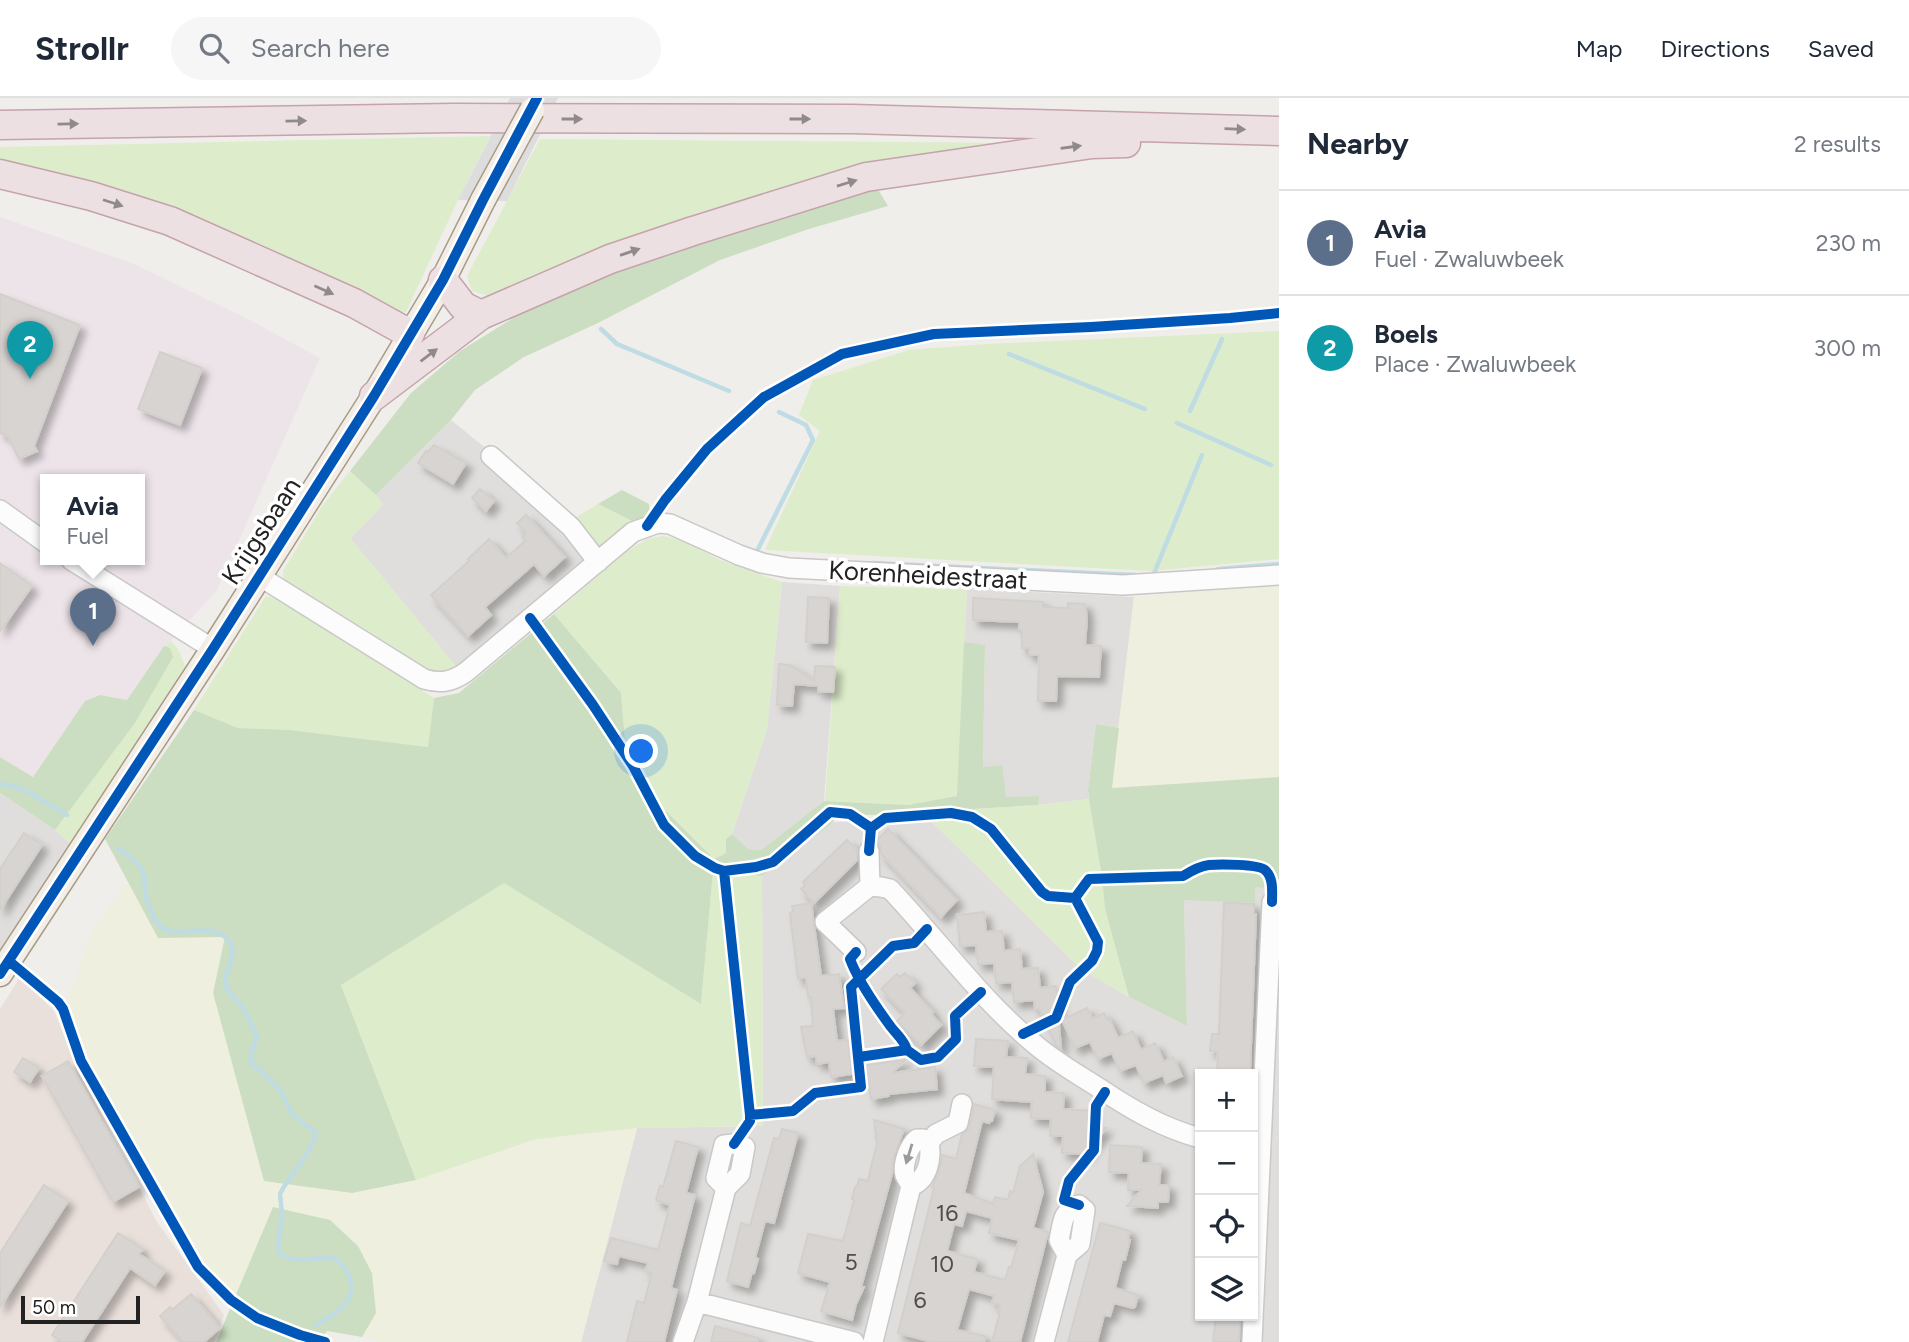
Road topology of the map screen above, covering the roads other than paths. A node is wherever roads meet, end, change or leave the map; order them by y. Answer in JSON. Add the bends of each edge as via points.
{"nodes":[{"id":1,"x":537,"y":98,"type":"edge"},
{"id":2,"x":0,"y":125,"type":"edge"},
{"id":3,"x":1191,"y":127,"type":"junction"},
{"id":4,"x":1279,"y":131,"type":"edge"},
{"id":5,"x":0,"y":174,"type":"edge"},
{"id":6,"x":443,"y":280,"type":"junction"},
{"id":7,"x":481,"y":315,"type":"junction"},
{"id":8,"x":410,"y":334,"type":"junction"},
{"id":9,"x":374,"y":396,"type":"junction"},
{"id":10,"x":491,"y":456,"type":"dead end"},
{"id":11,"x":0,"y":510,"type":"edge"},
{"id":12,"x":40,"y":538,"type":"edge"},
{"id":13,"x":598,"y":562,"type":"junction"},
{"id":14,"x":79,"y":565,"type":"edge"},
{"id":15,"x":1279,"y":575,"type":"edge"},
{"id":16,"x":258,"y":576,"type":"junction"},
{"id":17,"x":213,"y":649,"type":"junction"},
{"id":18,"x":869,"y":851,"type":"dead end"},
{"id":19,"x":870,"y":886,"type":"junction"},
{"id":20,"x":1272,"y":902,"type":"dead end"},
{"id":21,"x":856,"y":952,"type":"dead end"},
{"id":22,"x":0,"y":974,"type":"edge"},
{"id":23,"x":962,"y":1104,"type":"dead end"},
{"id":24,"x":1258,"y":1132,"type":"edge"},
{"id":25,"x":1195,"y":1136,"type":"edge"},
{"id":26,"x":726,"y":1188,"type":"dead end"},
{"id":27,"x":1256,"y":1195,"type":"edge"},
{"id":28,"x":1067,"y":1255,"type":"dead end"},
{"id":29,"x":697,"y":1302,"type":"junction"},
{"id":30,"x":683,"y":1342,"type":"edge"},
{"id":31,"x":854,"y":1342,"type":"edge"},
{"id":32,"x":873,"y":1342,"type":"edge"},
{"id":33,"x":1044,"y":1342,"type":"edge"},
{"id":34,"x":1252,"y":1342,"type":"edge"}],
"edges":[{"from":1,"to":6,"type":"main road","name":"Krijgsbaan","bridge":true},
{"from":2,"to":3,"type":"highway","one_way":true,"via":[[454,118],[852,119]]},
{"from":3,"to":4,"type":"highway","one_way":true},
{"from":7,"to":3,"type":"highway","one_way":true,"via":[[610,259],[866,177],[1092,144],[1165,142]]},
{"from":5,"to":8,"type":"highway","one_way":true,"via":[[170,221],[354,303]]},
{"from":6,"to":7,"type":"highway","via":[[463,306]]},
{"from":6,"to":8,"type":"main road","name":"Krijgsbaan"},
{"from":9,"to":7,"type":"highway","one_way":true},
{"from":8,"to":9,"type":"main road","name":"Krijgsbaan"},
{"from":9,"to":16,"type":"main road","name":"Krijgsbaan"},
{"from":10,"to":13,"type":"street","via":[[571,527]]},
{"from":11,"to":12,"type":"street"},
{"from":13,"to":15,"type":"street","name":"Korenheidestraat","via":[[633,532],[670,523],[739,555],[789,568],[1123,585]]},
{"from":13,"to":16,"type":"street","name":"Korenheidestraat","via":[[466,672],[440,683],[424,679]]},
{"from":14,"to":17,"type":"street"},
{"from":16,"to":17,"type":"main road","name":"Krijgsbaan"},
{"from":17,"to":22,"type":"main road","name":"Krijgsbaan"},
{"from":18,"to":19,"type":"street"},
{"from":19,"to":21,"type":"street","via":[[825,922]]},
{"from":19,"to":25,"type":"street","via":[[890,890],[1038,1048],[1149,1120]]},
{"from":20,"to":24,"type":"street"},
{"from":23,"to":32,"type":"street","via":[[958,1123],[929,1143],[926,1172],[911,1186]]},
{"from":26,"to":29,"type":"street"},
{"from":27,"to":34,"type":"street"},
{"from":28,"to":33,"type":"street"},
{"from":29,"to":30,"type":"street"},
{"from":29,"to":31,"type":"street"}]}
